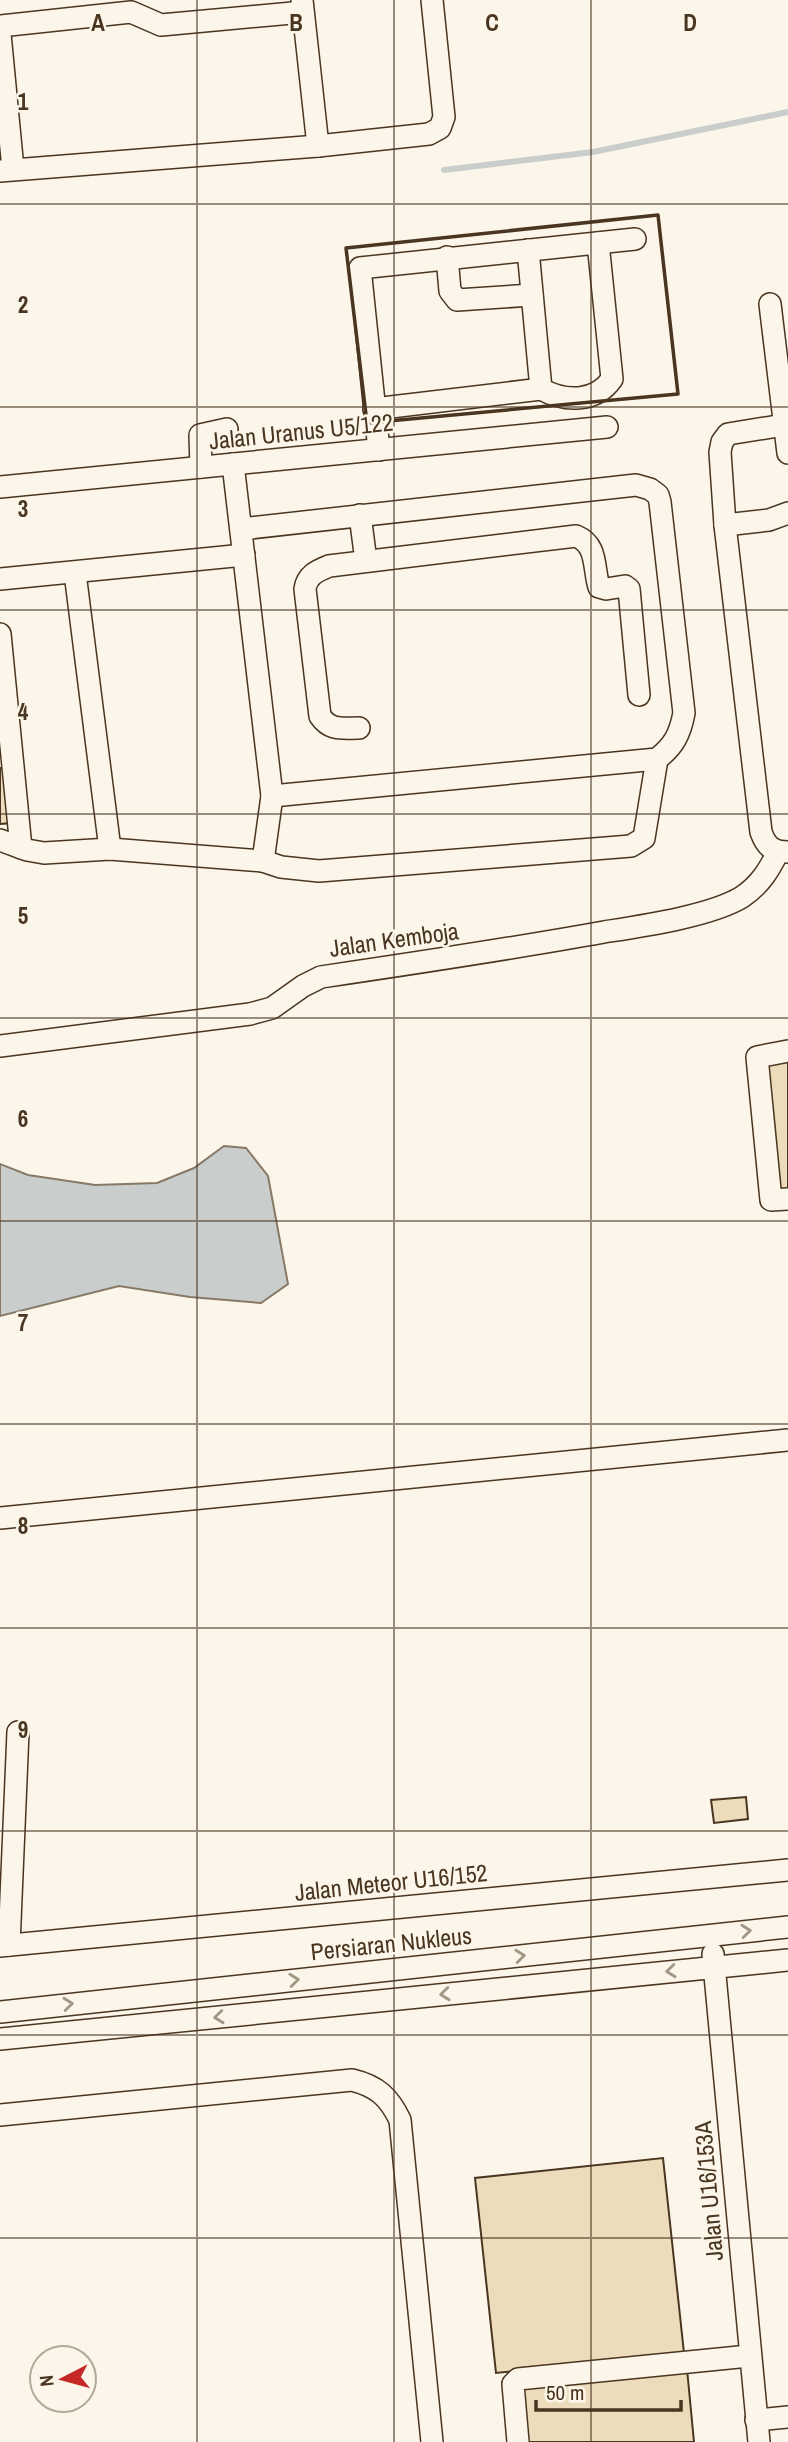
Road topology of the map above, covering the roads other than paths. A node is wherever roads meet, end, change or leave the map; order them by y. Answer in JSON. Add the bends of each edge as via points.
{"nodes":[{"id":1,"x":432,"y":0,"type":"edge"},
{"id":2,"x":130,"y":6,"type":"edge"},
{"id":3,"x":302,"y":6,"type":"edge"},
{"id":4,"x":0,"y":26,"type":"edge"},
{"id":5,"x":0,"y":34,"type":"edge"},
{"id":6,"x":318,"y":146,"type":"junction"},
{"id":7,"x":7,"y":170,"type":"edge"},
{"id":8,"x":635,"y":239,"type":"dead end"},
{"id":9,"x":598,"y":243,"type":"junction"},
{"id":10,"x":528,"y":250,"type":"junction"},
{"id":11,"x":447,"y":257,"type":"junction"},
{"id":12,"x":532,"y":295,"type":"junction"},
{"id":13,"x":770,"y":304,"type":"dead end"},
{"id":14,"x":541,"y":389,"type":"junction"},
{"id":15,"x":374,"y":409,"type":"junction"},
{"id":16,"x":783,"y":425,"type":"junction"},
{"id":17,"x":607,"y":427,"type":"dead end"},
{"id":18,"x":227,"y":429,"type":"dead end"},
{"id":19,"x":379,"y":450,"type":"junction"},
{"id":20,"x":788,"y":453,"type":"edge"},
{"id":21,"x":233,"y":464,"type":"junction"},
{"id":22,"x":201,"y":467,"type":"junction"},
{"id":23,"x":0,"y":487,"type":"edge"},
{"id":24,"x":788,"y":513,"type":"edge"},
{"id":25,"x":360,"y":515,"type":"junction"},
{"id":26,"x":725,"y":525,"type":"junction"},
{"id":27,"x":241,"y":528,"type":"junction"},
{"id":28,"x":244,"y":555,"type":"junction"},
{"id":29,"x":366,"y":561,"type":"junction"},
{"id":30,"x":75,"y":573,"type":"junction"},
{"id":31,"x":0,"y":579,"type":"edge"},
{"id":32,"x":0,"y":634,"type":"edge"},
{"id":33,"x":639,"y":695,"type":"dead end"},
{"id":34,"x":3,"y":697,"type":"edge"},
{"id":35,"x":359,"y":727,"type":"dead end"},
{"id":36,"x":657,"y":759,"type":"junction"},
{"id":37,"x":272,"y":796,"type":"junction"},
{"id":38,"x":0,"y":840,"type":"edge"},
{"id":39,"x":21,"y":848,"type":"junction"},
{"id":40,"x":110,"y":849,"type":"junction"},
{"id":41,"x":783,"y":852,"type":"edge"},
{"id":42,"x":263,"y":861,"type":"junction"},
{"id":43,"x":0,"y":1046,"type":"edge"},
{"id":44,"x":788,"y":1051,"type":"edge"},
{"id":45,"x":788,"y":1199,"type":"edge"},
{"id":46,"x":788,"y":1440,"type":"edge"},
{"id":47,"x":0,"y":1518,"type":"edge"},
{"id":48,"x":18,"y":1732,"type":"dead end"},
{"id":49,"x":788,"y":1870,"type":"edge"},
{"id":50,"x":788,"y":1927,"type":"edge"},
{"id":51,"x":711,"y":1935,"type":"junction"},
{"id":52,"x":5,"y":1946,"type":"edge"},
{"id":53,"x":788,"y":1960,"type":"edge"},
{"id":54,"x":714,"y":1967,"type":"junction"},
{"id":55,"x":0,"y":2012,"type":"edge"},
{"id":56,"x":0,"y":2039,"type":"edge"},
{"id":57,"x":0,"y":2115,"type":"edge"},
{"id":58,"x":749,"y":2356,"type":"junction"},
{"id":59,"x":788,"y":2417,"type":"edge"},
{"id":60,"x":756,"y":2420,"type":"junction"},
{"id":61,"x":432,"y":2442,"type":"edge"},
{"id":62,"x":517,"y":2442,"type":"edge"},
{"id":63,"x":759,"y":2442,"type":"edge"}],
"edges":[{"from":1,"to":6,"type":"street","via":[[444,117],[440,128],[429,134]]},
{"from":2,"to":3,"type":"street","via":[[161,25]]},
{"from":2,"to":4,"type":"street"},
{"from":3,"to":6,"type":"street"},
{"from":5,"to":7,"type":"street"},
{"from":6,"to":7,"type":"street"},
{"from":8,"to":9,"type":"street"},
{"from":9,"to":10,"type":"street"},
{"from":9,"to":14,"type":"street","via":[[612,379],[590,396],[573,399]]},
{"from":10,"to":11,"type":"street"},
{"from":10,"to":12,"type":"street"},
{"from":11,"to":12,"type":"street","via":[[450,291],[457,300]]},
{"from":11,"to":15,"type":"street","via":[[360,268]]},
{"from":12,"to":14,"type":"street"},
{"from":13,"to":16,"type":"street"},
{"from":14,"to":15,"type":"street"},
{"from":15,"to":19,"type":"street"},
{"from":16,"to":20,"type":"street"},
{"from":16,"to":26,"type":"street","via":[[728,434],[722,442]]},
{"from":17,"to":19,"type":"street","name":"Jalan Uranus U5/122"},
{"from":18,"to":22,"type":"street","via":[[200,435]]},
{"from":19,"to":21,"type":"street","name":"Jalan Uranus U5/122"},
{"from":21,"to":22,"type":"street","name":"Jalan Uranus U5/122"},
{"from":21,"to":27,"type":"street"},
{"from":22,"to":23,"type":"street","name":"Jalan Uranus U5/122"},
{"from":24,"to":26,"type":"street"},
{"from":25,"to":27,"type":"street"},
{"from":25,"to":29,"type":"street"},
{"from":25,"to":36,"type":"street","via":[[636,485],[650,489],[657,495],[684,713],[681,732]]},
{"from":26,"to":41,"type":"street","via":[[761,832],[766,844]]},
{"from":27,"to":28,"type":"street"},
{"from":28,"to":30,"type":"street"},
{"from":28,"to":37,"type":"street"},
{"from":29,"to":33,"type":"street","via":[[576,536],[584,539],[592,549],[599,587],[628,589]]},
{"from":29,"to":35,"type":"street","via":[[315,572],[306,580],[305,589],[320,716],[333,728]]},
{"from":30,"to":31,"type":"street"},
{"from":30,"to":40,"type":"street"},
{"from":32,"to":34,"type":"street"},
{"from":34,"to":39,"type":"street"},
{"from":36,"to":37,"type":"street"},
{"from":36,"to":42,"type":"street","via":[[644,838],[631,846],[319,872]]},
{"from":37,"to":42,"type":"street"},
{"from":38,"to":39,"type":"street"},
{"from":39,"to":40,"type":"street","via":[[44,853]]},
{"from":40,"to":42,"type":"street"},
{"from":41,"to":43,"type":"street","name":"Jalan Kemboja","via":[[743,897],[654,924],[321,977],[272,1008],[250,1014]]},
{"from":44,"to":45,"type":"street","via":[[757,1056],[771,1200]]},
{"from":46,"to":47,"type":"street"},
{"from":48,"to":52,"type":"street"},
{"from":49,"to":52,"type":"street","name":"Jalan Meteor U16/152"},
{"from":51,"to":50,"type":"street","name":"Persiaran Nukleus","one_way":true},
{"from":51,"to":54,"type":"street","name":"Jalan U16/153A"},
{"from":55,"to":51,"type":"street","name":"Persiaran Nukleus","one_way":true},
{"from":53,"to":54,"type":"street"},
{"from":54,"to":56,"type":"street","one_way":true},
{"from":54,"to":58,"type":"street","name":"Jalan U16/153A"},
{"from":57,"to":61,"type":"street","via":[[352,2080],[380,2091],[400,2120]]},
{"from":58,"to":60,"type":"street","name":"Jalan U16/153A"},
{"from":58,"to":62,"type":"street","via":[[518,2379],[513,2384]]},
{"from":59,"to":60,"type":"street"},
{"from":60,"to":63,"type":"street","name":"Jalan U16/153A"}]}
